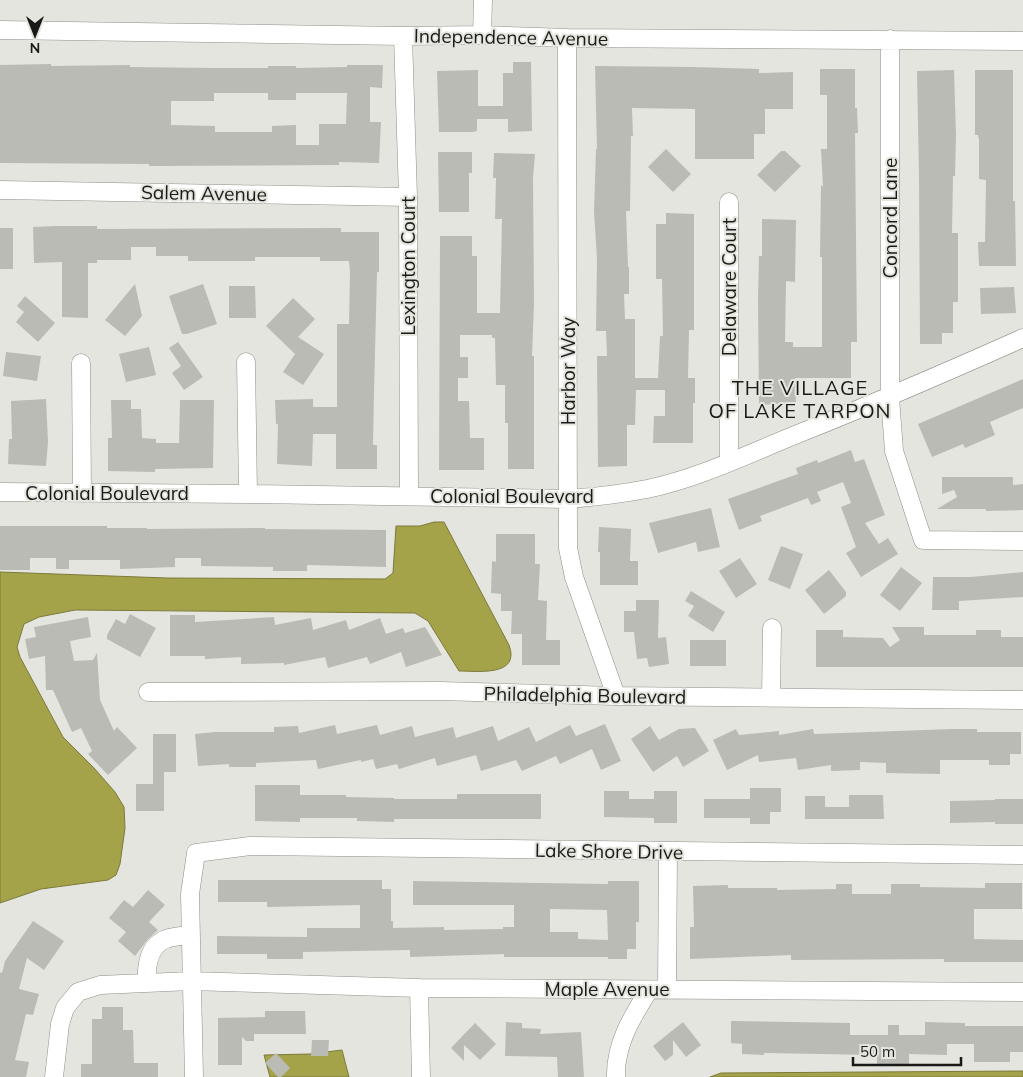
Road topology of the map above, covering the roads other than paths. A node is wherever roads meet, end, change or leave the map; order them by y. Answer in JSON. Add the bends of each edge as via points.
{"nodes":[{"id":1,"x":483,"y":0,"type":"edge"},
{"id":2,"x":0,"y":30,"type":"edge"},
{"id":3,"x":482,"y":35,"type":"junction"},
{"id":4,"x":403,"y":36,"type":"junction"},
{"id":5,"x":567,"y":38,"type":"junction"},
{"id":6,"x":890,"y":39,"type":"junction"},
{"id":7,"x":1023,"y":41,"type":"edge"},
{"id":8,"x":0,"y":190,"type":"edge"},
{"id":9,"x":408,"y":197,"type":"junction"},
{"id":10,"x":729,"y":202,"type":"dead end"},
{"id":11,"x":1023,"y":338,"type":"edge"},
{"id":12,"x":246,"y":362,"type":"dead end"},
{"id":13,"x":81,"y":363,"type":"dead end"},
{"id":14,"x":890,"y":397,"type":"junction"},
{"id":15,"x":729,"y":462,"type":"junction"},
{"id":16,"x":0,"y":492,"type":"edge"},
{"id":17,"x":82,"y":493,"type":"junction"},
{"id":18,"x":248,"y":494,"type":"junction"},
{"id":19,"x":409,"y":496,"type":"junction"},
{"id":20,"x":568,"y":500,"type":"junction"},
{"id":21,"x":1023,"y":541,"type":"edge"},
{"id":22,"x":772,"y":628,"type":"dead end"},
{"id":23,"x":148,"y":692,"type":"dead end"},
{"id":24,"x":616,"y":696,"type":"junction"},
{"id":25,"x":771,"y":698,"type":"junction"},
{"id":26,"x":1023,"y":700,"type":"edge"},
{"id":27,"x":668,"y":852,"type":"junction"},
{"id":28,"x":1023,"y":855,"type":"edge"},
{"id":29,"x":190,"y":935,"type":"junction"},
{"id":30,"x":191,"y":981,"type":"junction"},
{"id":31,"x":147,"y":983,"type":"junction"},
{"id":32,"x":419,"y":988,"type":"junction"},
{"id":33,"x":667,"y":989,"type":"junction"},
{"id":34,"x":649,"y":990,"type":"junction"},
{"id":35,"x":1023,"y":992,"type":"edge"},
{"id":36,"x":54,"y":1077,"type":"edge"},
{"id":37,"x":194,"y":1077,"type":"edge"},
{"id":38,"x":421,"y":1077,"type":"edge"},
{"id":39,"x":616,"y":1077,"type":"edge"}],
"edges":[{"from":1,"to":3,"type":"street"},
{"from":2,"to":4,"type":"street","name":"Independence Avenue"},
{"from":3,"to":4,"type":"street","name":"Independence Avenue"},
{"from":3,"to":5,"type":"street","name":"Independence Avenue"},
{"from":4,"to":9,"type":"street","name":"Lexington Court"},
{"from":5,"to":6,"type":"street","name":"Independence Avenue"},
{"from":5,"to":20,"type":"street","name":"Harbor Way"},
{"from":6,"to":7,"type":"street","name":"Independence Avenue"},
{"from":6,"to":14,"type":"street","name":"Concord Lane"},
{"from":8,"to":9,"type":"street","name":"Salem Avenue"},
{"from":9,"to":19,"type":"street","name":"Lexington Court"},
{"from":10,"to":15,"type":"street","name":"Delaware Court"},
{"from":11,"to":14,"type":"street","name":"Colonial Boulevard"},
{"from":12,"to":18,"type":"street"},
{"from":13,"to":17,"type":"street"},
{"from":14,"to":15,"type":"street","name":"Colonial Boulevard"},
{"from":14,"to":21,"type":"street","name":"Concord Lane","via":[[894,451],[923,540]]},
{"from":15,"to":20,"type":"street","name":"Colonial Boulevard","via":[[649,488]]},
{"from":16,"to":17,"type":"street","name":"Colonial Boulevard"},
{"from":17,"to":18,"type":"street","name":"Colonial Boulevard"},
{"from":18,"to":19,"type":"street","name":"Colonial Boulevard"},
{"from":19,"to":20,"type":"street","name":"Colonial Boulevard"},
{"from":20,"to":24,"type":"street","name":"Harbor Way","via":[[568,548],[574,577]]},
{"from":22,"to":25,"type":"street"},
{"from":23,"to":24,"type":"street","name":"Philadelphia Boulevard","via":[[440,691]]},
{"from":24,"to":25,"type":"street","name":"Philadelphia Boulevard"},
{"from":25,"to":26,"type":"street","name":"Philadelphia Boulevard"},
{"from":27,"to":28,"type":"street","name":"Lake Shore Drive"},
{"from":27,"to":29,"type":"street","name":"Lake Shore Drive","via":[[250,846],[196,853],[190,894]]},
{"from":27,"to":33,"type":"street"},
{"from":29,"to":30,"type":"street"},
{"from":29,"to":31,"type":"street","via":[[166,939],[148,956]]},
{"from":30,"to":31,"type":"street","name":"Maple Avenue"},
{"from":30,"to":32,"type":"street","name":"Maple Avenue"},
{"from":30,"to":37,"type":"street"},
{"from":31,"to":36,"type":"street","name":"Maple Avenue","via":[[100,985],[78,992],[65,1008],[60,1024]]},
{"from":32,"to":34,"type":"street","name":"Maple Avenue"},
{"from":32,"to":38,"type":"street"},
{"from":33,"to":34,"type":"street","name":"Maple Avenue"},
{"from":33,"to":35,"type":"street","name":"Maple Avenue"},
{"from":34,"to":39,"type":"street","via":[[622,1036]]}]}
